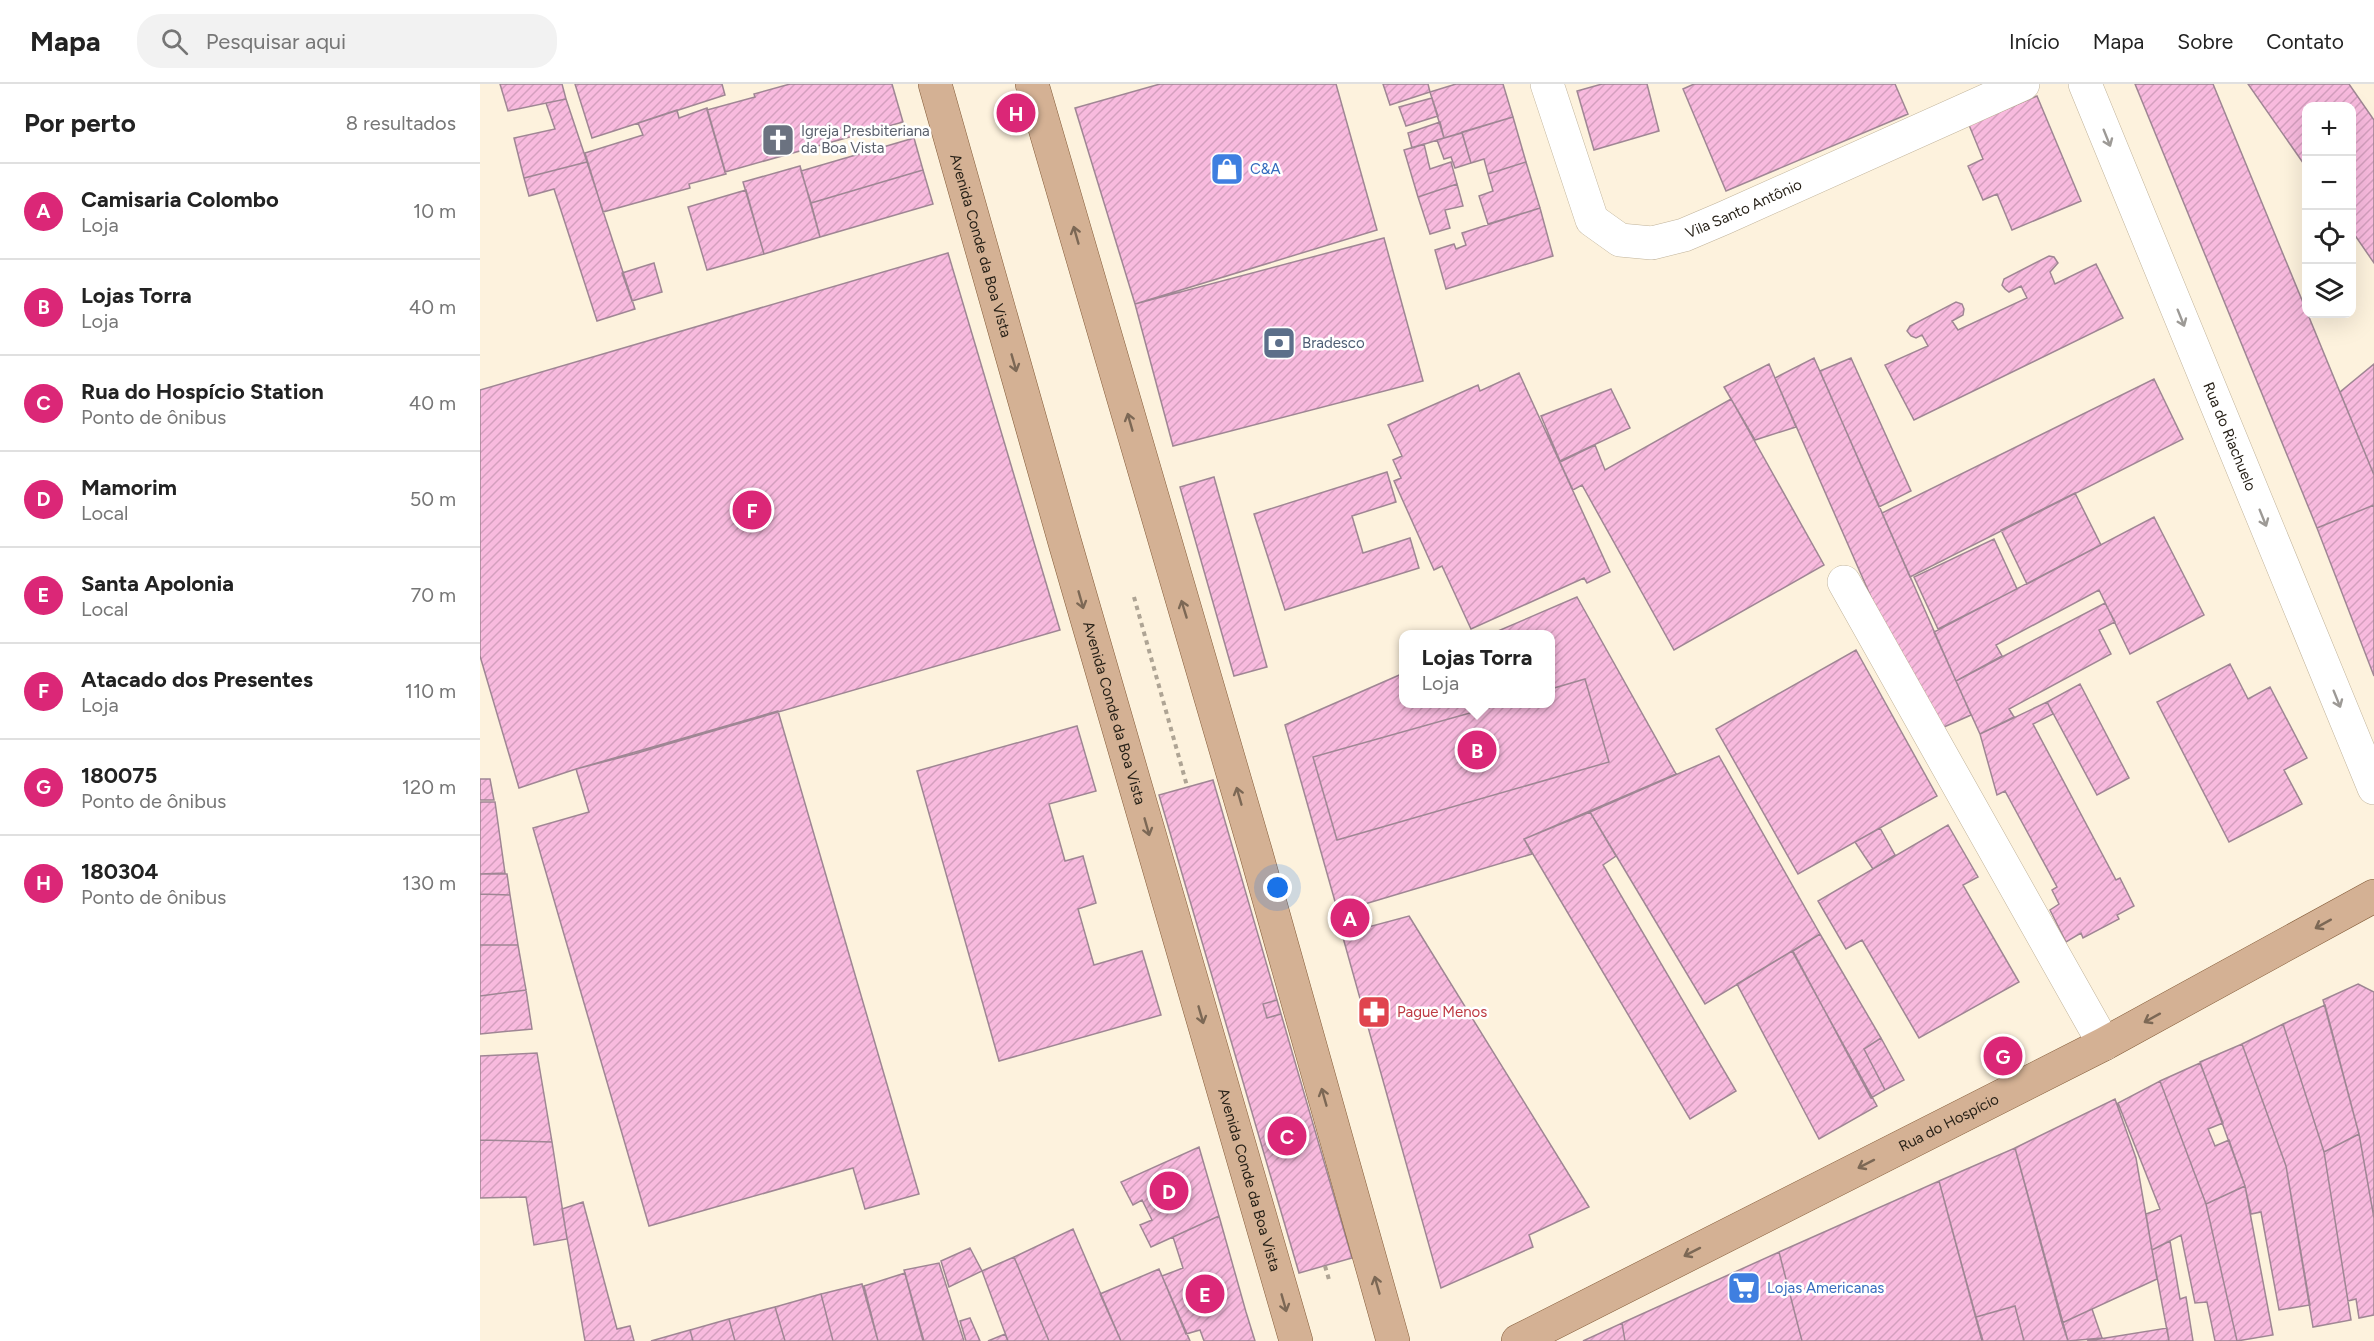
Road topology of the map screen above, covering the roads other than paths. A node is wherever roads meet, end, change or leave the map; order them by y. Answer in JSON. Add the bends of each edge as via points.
{"nodes":[{"id":1,"x":935,"y":84,"type":"edge"},
{"id":2,"x":1032,"y":84,"type":"edge"},
{"id":3,"x":1547,"y":84,"type":"edge"},
{"id":4,"x":2023,"y":84,"type":"edge"},
{"id":5,"x":2085,"y":84,"type":"edge"},
{"id":6,"x":1844,"y":582,"type":"dead end"},
{"id":7,"x":2374,"y":788,"type":"edge"},
{"id":8,"x":2374,"y":896,"type":"edge"},
{"id":9,"x":2104,"y":1044,"type":"junction"},
{"id":10,"x":1553,"y":1333,"type":"edge"},
{"id":11,"x":1296,"y":1341,"type":"edge"},
{"id":12,"x":1393,"y":1341,"type":"edge"},
{"id":13,"x":1518,"y":1341,"type":"edge"}],
"edges":[{"from":1,"to":11,"type":"main road","name":"Avenida Conde da Boa Vista","one_way":true},
{"from":12,"to":2,"type":"main road","one_way":true},
{"from":3,"to":4,"type":"street","name":"Vila Santo Antônio","via":[[1592,220],[1620,240],[1652,243],[1725,218]]},
{"from":5,"to":7,"type":"street","name":"Rua do Riachuelo","one_way":true},
{"from":6,"to":9,"type":"street"},
{"from":8,"to":9,"type":"main road","name":"Rua do Hospício","one_way":true},
{"from":9,"to":10,"type":"main road","name":"Rua do Hospício","one_way":true},
{"from":10,"to":13,"type":"main road","name":"Rua do Hospício"}]}
